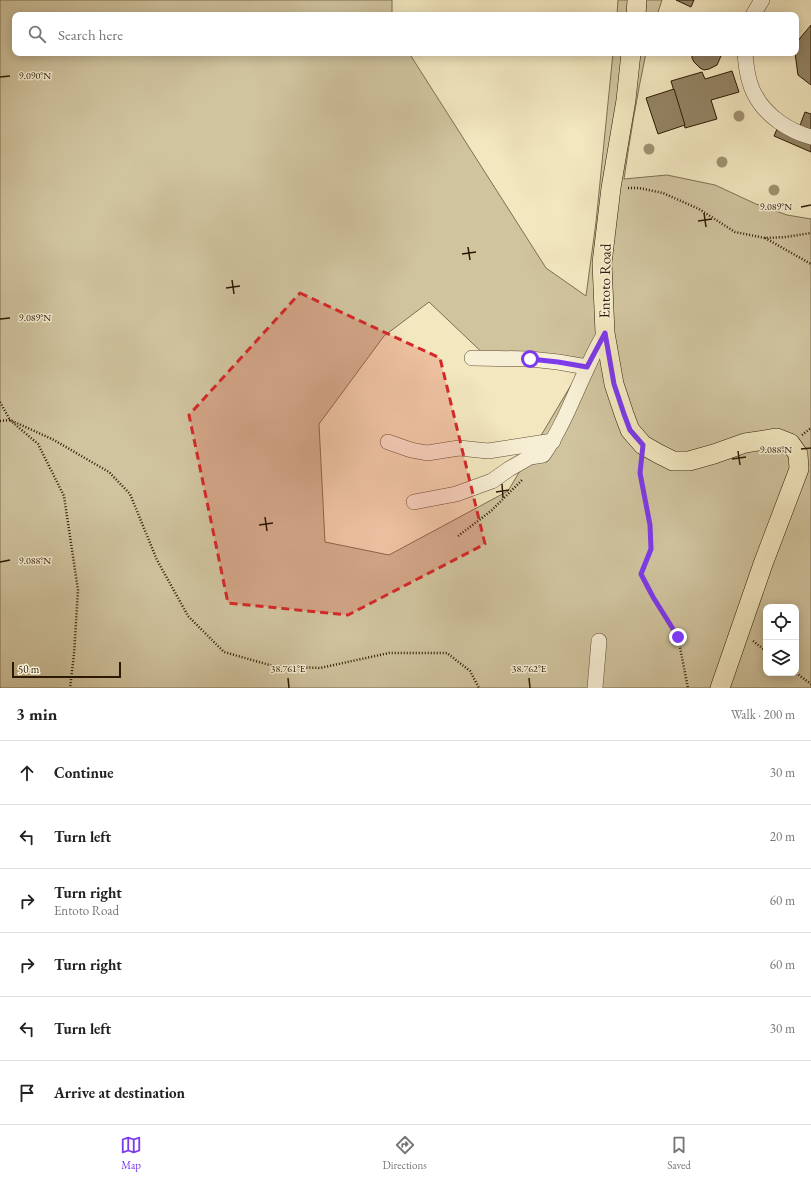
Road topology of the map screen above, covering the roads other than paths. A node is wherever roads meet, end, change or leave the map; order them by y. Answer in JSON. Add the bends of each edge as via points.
{"nodes":[{"id":1,"x":637,"y":0,"type":"edge"},
{"id":2,"x":762,"y":0,"type":"edge"},
{"id":3,"x":636,"y":12,"type":"edge"},
{"id":4,"x":755,"y":12,"type":"edge"},
{"id":5,"x":632,"y":56,"type":"edge"},
{"id":6,"x":745,"y":56,"type":"edge"},
{"id":7,"x":811,"y":137,"type":"edge"},
{"id":8,"x":605,"y":333,"type":"junction"},
{"id":9,"x":472,"y":358,"type":"dead end"},
{"id":10,"x":587,"y":367,"type":"junction"},
{"id":11,"x":553,"y":441,"type":"junction"},
{"id":12,"x":388,"y":442,"type":"dead end"},
{"id":13,"x":414,"y":502,"type":"dead end"},
{"id":14,"x":599,"y":641,"type":"dead end"},
{"id":15,"x":595,"y":688,"type":"edge"},
{"id":16,"x":720,"y":688,"type":"edge"}],
"edges":[{"from":1,"to":3,"type":"main road"},
{"from":2,"to":4,"type":"street"},
{"from":5,"to":8,"type":"main road","name":"Entoto Road","via":[[602,263]]},
{"from":6,"to":7,"type":"street","via":[[748,77],[755,95],[767,111],[785,126]]},
{"from":8,"to":10,"type":"street"},
{"from":8,"to":16,"type":"main road","name":"Entoto Road","via":[[614,384],[624,414],[630,430],[643,445],[673,461],[689,461],[745,443],[777,438],[790,443],[798,454],[799,469]]},
{"from":9,"to":10,"type":"street","via":[[530,359]]},
{"from":10,"to":11,"type":"street"},
{"from":11,"to":12,"type":"street","via":[[488,451],[459,448],[427,453]]},
{"from":11,"to":13,"type":"street","via":[[543,455],[530,458],[492,481],[456,494]]},
{"from":14,"to":15,"type":"street"}]}
